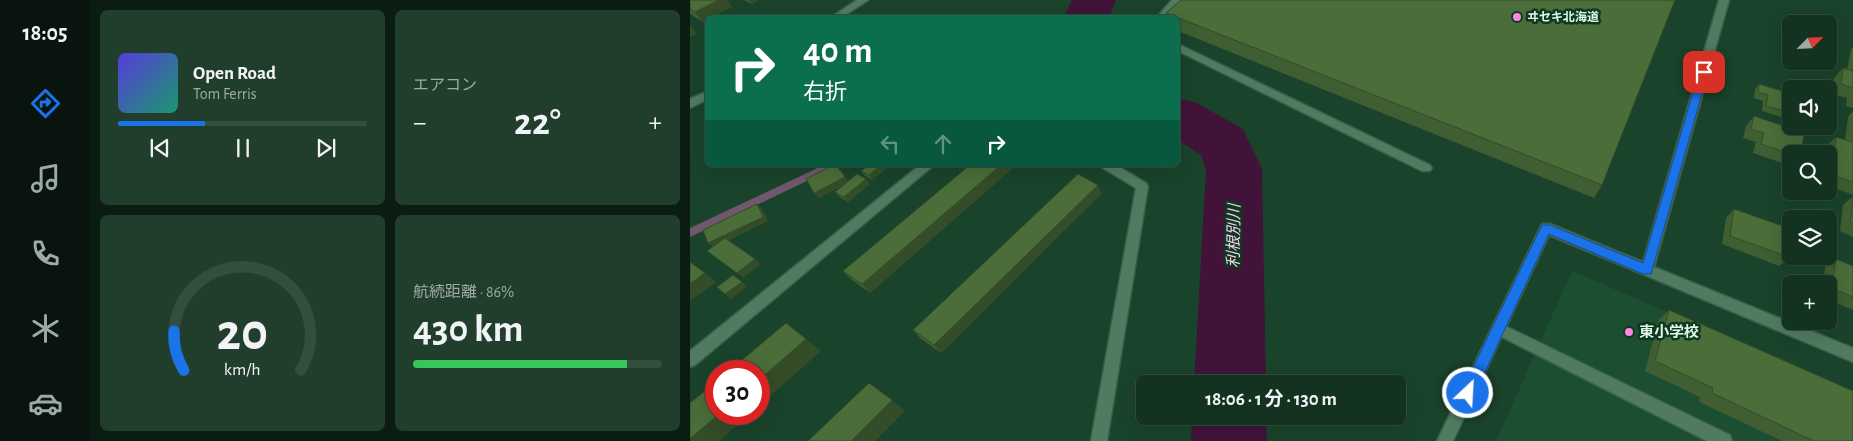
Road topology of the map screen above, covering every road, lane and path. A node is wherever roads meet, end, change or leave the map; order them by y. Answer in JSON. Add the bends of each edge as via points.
{"nodes":[{"id":1,"x":863,"y":0,"type":"edge"},
{"id":2,"x":1177,"y":0,"type":"edge"},
{"id":3,"x":1724,"y":0,"type":"edge"},
{"id":4,"x":839,"y":15,"type":"edge"},
{"id":5,"x":1163,"y":15,"type":"edge"},
{"id":6,"x":1180,"y":48,"type":"edge"},
{"id":7,"x":705,"y":96,"type":"edge"},
{"id":8,"x":690,"y":104,"type":"edge"},
{"id":9,"x":926,"y":167,"type":"edge"},
{"id":10,"x":1110,"y":167,"type":"edge"},
{"id":11,"x":1426,"y":168,"type":"dead end"},
{"id":12,"x":1647,"y":270,"type":"junction"},
{"id":13,"x":1499,"y":329,"type":"junction"},
{"id":14,"x":1853,"y":355,"type":"edge"},
{"id":15,"x":690,"y":360,"type":"edge"},
{"id":16,"x":1099,"y":441,"type":"edge"},
{"id":17,"x":1445,"y":441,"type":"edge"},
{"id":18,"x":1724,"y":441,"type":"edge"}],
"edges":[{"from":1,"to":4,"type":"street"},
{"from":2,"to":5,"type":"street"},
{"from":3,"to":12,"type":"street"},
{"from":6,"to":11,"type":"street"},
{"from":7,"to":8,"type":"street"},
{"from":9,"to":15,"type":"street"},
{"from":10,"to":16,"type":"street","via":[[1142,186]]},
{"from":12,"to":13,"type":"street","via":[[1546,228]]},
{"from":12,"to":14,"type":"street"},
{"from":13,"to":17,"type":"street"},
{"from":13,"to":18,"type":"street"}]}
